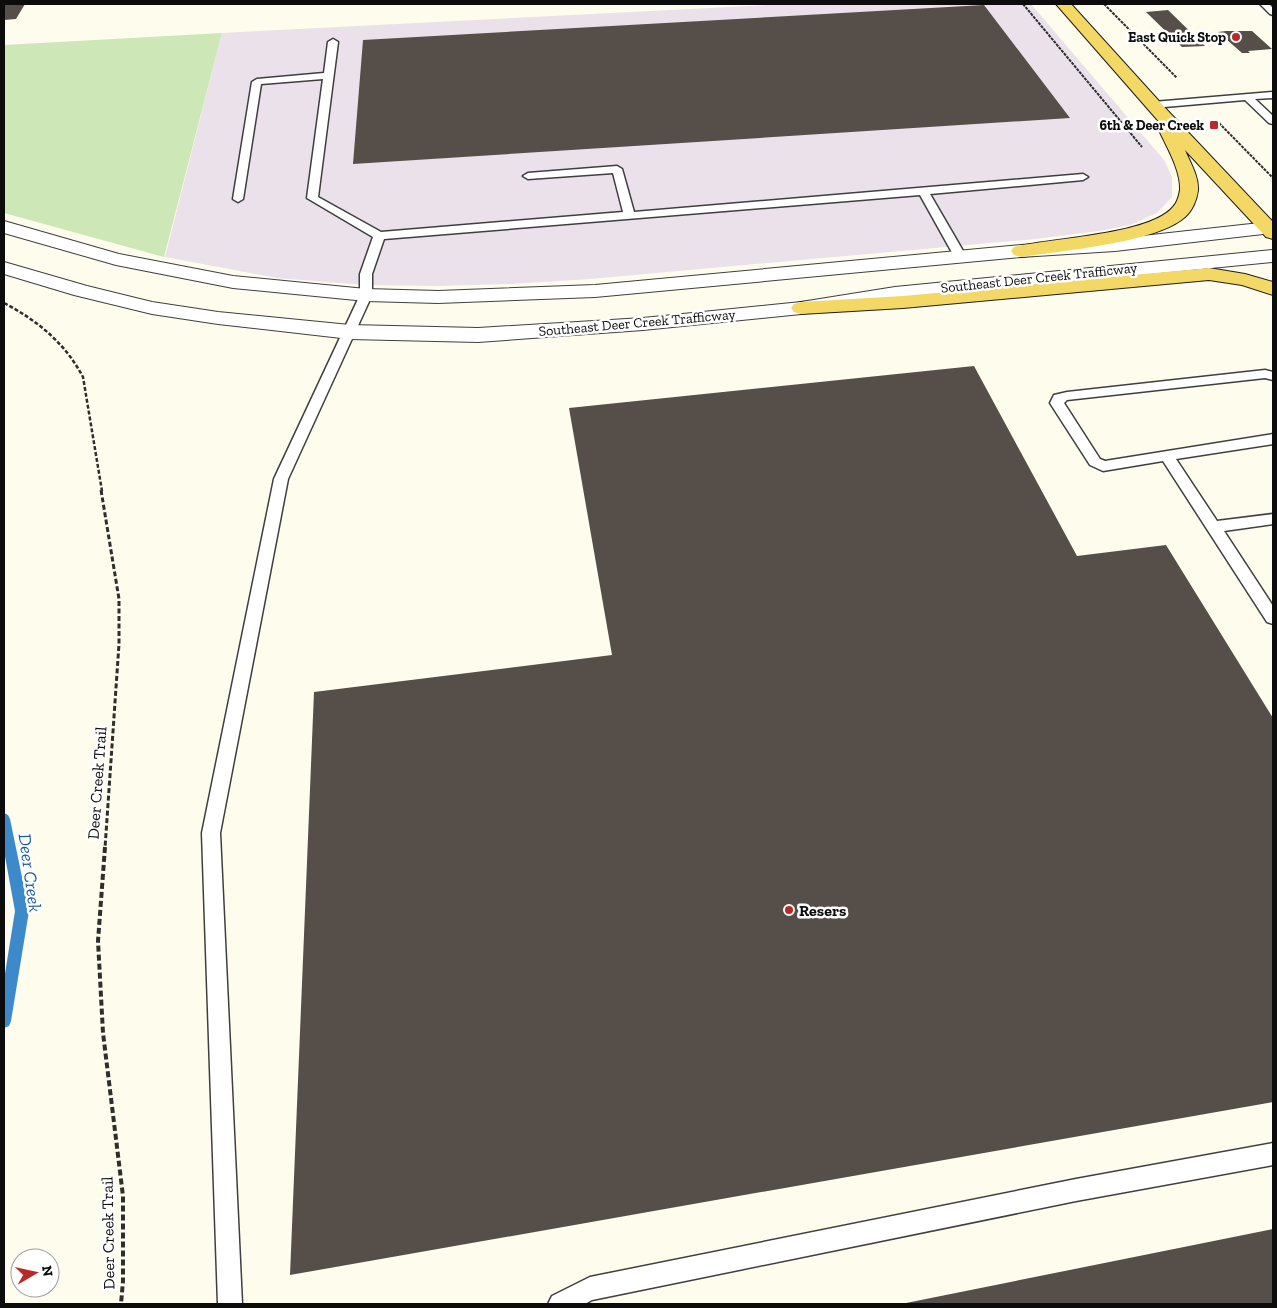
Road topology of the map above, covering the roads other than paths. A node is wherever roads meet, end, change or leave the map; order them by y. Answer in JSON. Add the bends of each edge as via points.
{"nodes":[{"id":1,"x":1063,"y":4,"type":"edge"},
{"id":2,"x":1264,"y":4,"type":"edge"},
{"id":3,"x":1273,"y":12,"type":"edge"},
{"id":4,"x":333,"y":42,"type":"dead end"},
{"id":5,"x":328,"y":76,"type":"junction"},
{"id":6,"x":1273,"y":95,"type":"edge"},
{"id":7,"x":1248,"y":98,"type":"junction"},
{"id":8,"x":1158,"y":110,"type":"junction"},
{"id":9,"x":1273,"y":121,"type":"edge"},
{"id":10,"x":528,"y":176,"type":"dead end"},
{"id":11,"x":1083,"y":177,"type":"dead end"},
{"id":12,"x":923,"y":191,"type":"junction"},
{"id":13,"x":238,"y":199,"type":"dead end"},
{"id":14,"x":629,"y":215,"type":"junction"},
{"id":15,"x":4,"y":227,"type":"edge"},
{"id":16,"x":1272,"y":230,"type":"edge"},
{"id":17,"x":379,"y":236,"type":"junction"},
{"id":18,"x":1021,"y":251,"type":"junction"},
{"id":19,"x":960,"y":256,"type":"junction"},
{"id":20,"x":1273,"y":256,"type":"edge"},
{"id":21,"x":4,"y":268,"type":"edge"},
{"id":22,"x":1273,"y":289,"type":"edge"},
{"id":23,"x":366,"y":295,"type":"junction"},
{"id":24,"x":801,"y":308,"type":"junction"},
{"id":25,"x":350,"y":332,"type":"junction"},
{"id":26,"x":1273,"y":376,"type":"edge"},
{"id":27,"x":1273,"y":439,"type":"edge"},
{"id":28,"x":1167,"y":457,"type":"junction"},
{"id":29,"x":1273,"y":519,"type":"edge"},
{"id":30,"x":1213,"y":527,"type":"junction"},
{"id":31,"x":1268,"y":602,"type":"edge"},
{"id":32,"x":1273,"y":618,"type":"edge"},
{"id":33,"x":1273,"y":1154,"type":"edge"},
{"id":34,"x":230,"y":1304,"type":"edge"},
{"id":35,"x":560,"y":1304,"type":"edge"}],
"edges":[{"from":1,"to":8,"type":"main road"},
{"from":2,"to":3,"type":"lane"},
{"from":4,"to":5,"type":"lane"},
{"from":5,"to":13,"type":"lane","via":[[257,82]]},
{"from":5,"to":17,"type":"lane","via":[[312,198]]},
{"from":6,"to":7,"type":"lane"},
{"from":7,"to":8,"type":"lane"},
{"from":7,"to":9,"type":"lane"},
{"from":8,"to":16,"type":"main road"},
{"from":8,"to":18,"type":"main road","via":[[1190,186],[1180,211],[1149,228]]},
{"from":10,"to":14,"type":"lane","via":[[617,169]]},
{"from":11,"to":12,"type":"lane"},
{"from":12,"to":14,"type":"lane"},
{"from":12,"to":19,"type":"lane"},
{"from":14,"to":17,"type":"lane"},
{"from":15,"to":23,"type":"street","name":"Southeast Deer Creek Trafficway","via":[[116,259],[178,272],[233,282]]},
{"from":16,"to":18,"type":"street","name":"Southeast Deer Creek Trafficway","via":[[1115,246]]},
{"from":17,"to":23,"type":"lane","via":[[366,274]]},
{"from":18,"to":19,"type":"street","name":"Southeast Deer Creek Trafficway"},
{"from":19,"to":23,"type":"street","name":"Southeast Deer Creek Trafficway","via":[[595,291],[494,296]]},
{"from":20,"to":24,"type":"street","name":"Southeast Deer Creek Trafficway","via":[[895,293]]},
{"from":21,"to":25,"type":"street","name":"Southeast Deer Creek Trafficway","via":[[152,308],[287,327]]},
{"from":22,"to":24,"type":"main road","via":[[1209,274]]},
{"from":23,"to":25,"type":"lane"},
{"from":24,"to":25,"type":"street","name":"Southeast Deer Creek Trafficway","via":[[536,332],[468,335]]},
{"from":25,"to":34,"type":"lane","via":[[281,479],[211,833]]},
{"from":26,"to":28,"type":"lane","via":[[1265,374],[1059,398],[1057,402],[1095,462],[1103,466]]},
{"from":27,"to":28,"type":"lane"},
{"from":28,"to":30,"type":"lane"},
{"from":29,"to":30,"type":"lane"},
{"from":30,"to":31,"type":"lane"},
{"from":31,"to":32,"type":"lane"},
{"from":33,"to":35,"type":"lane","via":[[1076,1190],[590,1289]]}]}
